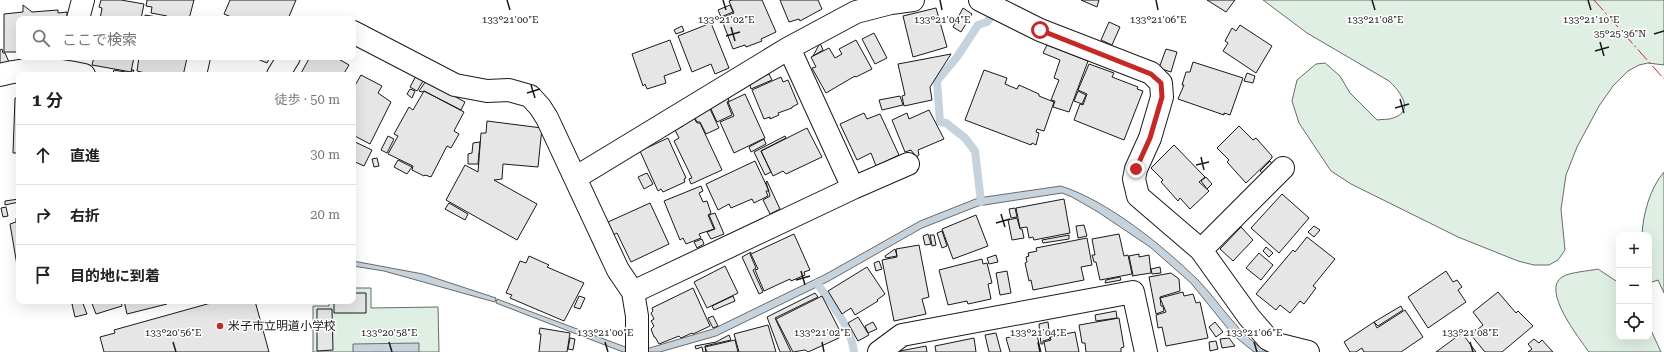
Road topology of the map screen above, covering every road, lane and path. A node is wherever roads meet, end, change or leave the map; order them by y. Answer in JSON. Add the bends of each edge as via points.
{"nodes":[{"id":1,"x":83,"y":0,"type":"edge"},
{"id":2,"x":913,"y":0,"type":"edge"},
{"id":3,"x":986,"y":1,"type":"edge"},
{"id":4,"x":79,"y":16,"type":"edge"},
{"id":5,"x":356,"y":34,"type":"edge"},
{"id":6,"x":789,"y":48,"type":"junction"},
{"id":7,"x":198,"y":60,"type":"edge"},
{"id":8,"x":287,"y":60,"type":"edge"},
{"id":9,"x":64,"y":64,"type":"edge"},
{"id":10,"x":79,"y":72,"type":"edge"},
{"id":11,"x":196,"y":72,"type":"edge"},
{"id":12,"x":280,"y":72,"type":"edge"},
{"id":13,"x":0,"y":75,"type":"edge"},
{"id":14,"x":908,"y":164,"type":"dead end"},
{"id":15,"x":1283,"y":168,"type":"dead end"},
{"id":16,"x":576,"y":178,"type":"junction"},
{"id":17,"x":853,"y":188,"type":"junction"},
{"id":18,"x":1201,"y":250,"type":"junction"},
{"id":19,"x":633,"y":292,"type":"junction"},
{"id":20,"x":637,"y":352,"type":"edge"},
{"id":21,"x":879,"y":352,"type":"edge"},
{"id":22,"x":1146,"y":352,"type":"edge"},
{"id":23,"x":1308,"y":352,"type":"edge"}],
"edges":[{"from":1,"to":4,"type":"street"},
{"from":2,"to":6,"type":"street","via":[[856,12]]},
{"from":3,"to":18,"type":"street","via":[[1040,30],[1158,78],[1162,97],[1150,138],[1136,169],[1135,189],[1142,201]]},
{"from":5,"to":16,"type":"street","via":[[455,85],[487,92],[509,90],[530,96],[547,118]]},
{"from":6,"to":16,"type":"street"},
{"from":6,"to":17,"type":"street"},
{"from":7,"to":11,"type":"street"},
{"from":8,"to":12,"type":"street"},
{"from":9,"to":10,"type":"street"},
{"from":9,"to":13,"type":"street"},
{"from":14,"to":17,"type":"street"},
{"from":15,"to":18,"type":"street"},
{"from":16,"to":19,"type":"street","via":[[618,270]]},
{"from":17,"to":19,"type":"street"},
{"from":18,"to":23,"type":"street","via":[[1268,339]]},
{"from":19,"to":20,"type":"street","via":[[637,316]]},
{"from":21,"to":22,"type":"street","via":[[902,335],[1133,292]]}]}
